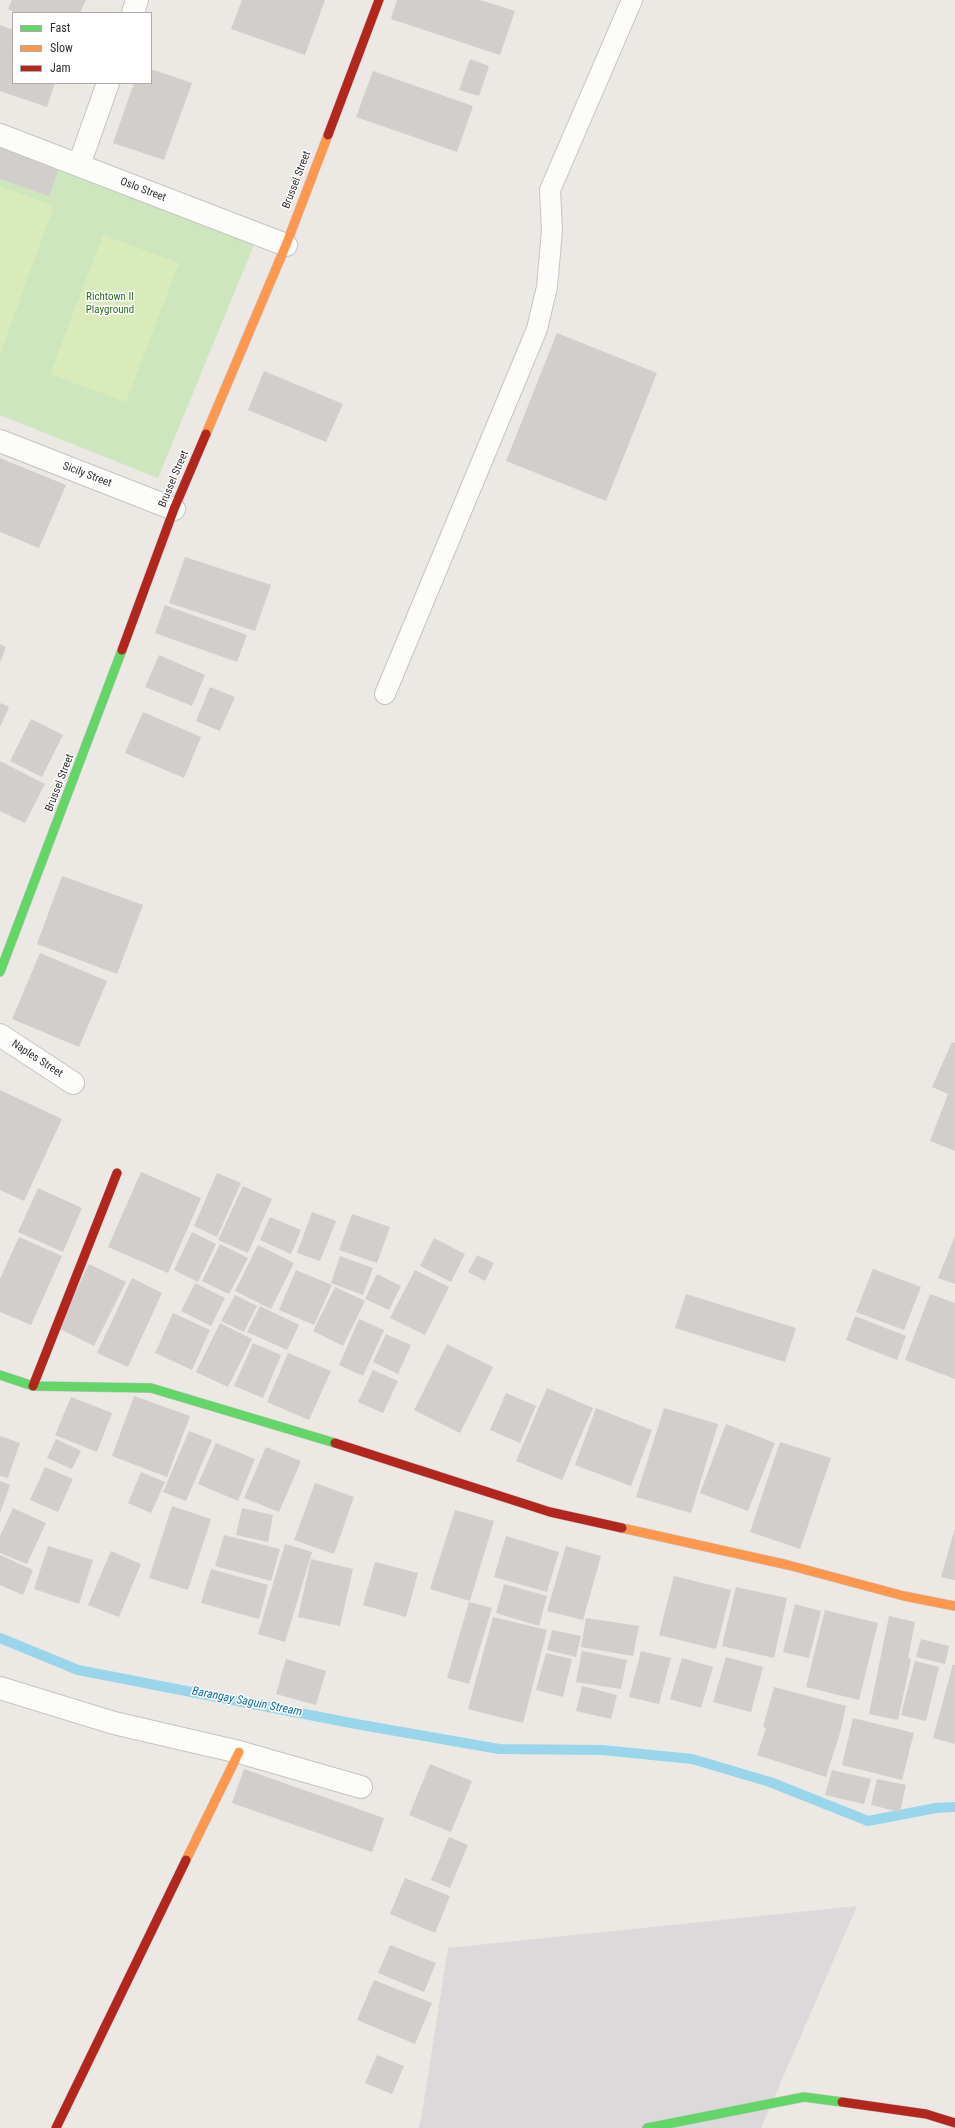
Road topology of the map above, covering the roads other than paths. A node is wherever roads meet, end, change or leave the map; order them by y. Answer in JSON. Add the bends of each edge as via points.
{"nodes":[{"id":1,"x":137,"y":0,"type":"edge"},
{"id":2,"x":379,"y":0,"type":"edge"},
{"id":3,"x":632,"y":0,"type":"edge"},
{"id":4,"x":132,"y":12,"type":"edge"},
{"id":5,"x":108,"y":84,"type":"edge"},
{"id":6,"x":0,"y":135,"type":"edge"},
{"id":7,"x":79,"y":166,"type":"junction"},
{"id":8,"x":286,"y":245,"type":"junction"},
{"id":9,"x":0,"y":441,"type":"edge"},
{"id":10,"x":174,"y":509,"type":"junction"},
{"id":11,"x":385,"y":694,"type":"dead end"},
{"id":12,"x":0,"y":972,"type":"edge"},
{"id":13,"x":0,"y":1035,"type":"edge"},
{"id":14,"x":73,"y":1083,"type":"dead end"},
{"id":15,"x":117,"y":1173,"type":"dead end"},
{"id":16,"x":0,"y":1375,"type":"edge"},
{"id":17,"x":33,"y":1386,"type":"junction"},
{"id":18,"x":955,"y":1606,"type":"edge"},
{"id":19,"x":0,"y":1688,"type":"edge"},
{"id":20,"x":239,"y":1752,"type":"junction"},
{"id":21,"x":361,"y":1788,"type":"dead end"},
{"id":22,"x":955,"y":2123,"type":"edge"},
{"id":23,"x":655,"y":2127,"type":"edge"},
{"id":24,"x":56,"y":2128,"type":"edge"}],
"edges":[{"from":1,"to":4,"type":"street"},
{"from":2,"to":8,"type":"street","name":"Brussel Street"},
{"from":3,"to":11,"type":"lane","via":[[550,190],[552,230],[548,280],[537,329]]},
{"from":5,"to":7,"type":"street"},
{"from":6,"to":7,"type":"street","name":"Oslo Street"},
{"from":7,"to":8,"type":"street","name":"Oslo Street"},
{"from":8,"to":10,"type":"street","name":"Brussel Street"},
{"from":9,"to":10,"type":"street","name":"Sicily Street"},
{"from":10,"to":12,"type":"street","name":"Brussel Street"},
{"from":13,"to":14,"type":"street","name":"Naples Street"},
{"from":15,"to":17,"type":"street"},
{"from":16,"to":17,"type":"street"},
{"from":17,"to":18,"type":"street","via":[[151,1388],[263,1420],[550,1512],[780,1563],[904,1596]]},
{"from":19,"to":20,"type":"street","via":[[114,1723]]},
{"from":20,"to":21,"type":"street"},
{"from":20,"to":24,"type":"street"},
{"from":22,"to":23,"type":"street","via":[[926,2114],[804,2097]]}]}
